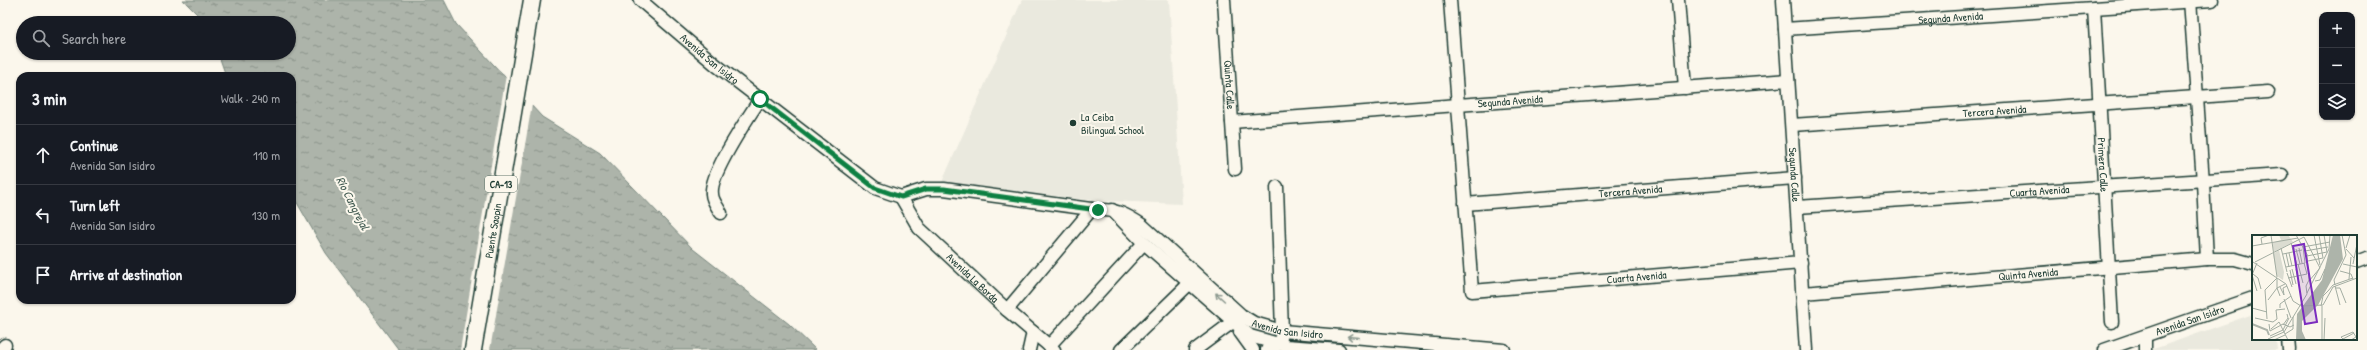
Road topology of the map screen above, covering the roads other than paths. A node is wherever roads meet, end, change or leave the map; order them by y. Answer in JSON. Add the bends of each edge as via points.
{"nodes":[{"id":1,"x":532,"y":0,"type":"edge"},
{"id":2,"x":640,"y":0,"type":"edge"},
{"id":3,"x":1224,"y":0,"type":"edge"},
{"id":4,"x":1450,"y":0,"type":"edge"},
{"id":5,"x":1678,"y":0,"type":"edge"},
{"id":6,"x":1783,"y":0,"type":"edge"},
{"id":7,"x":2212,"y":0,"type":"edge"},
{"id":8,"x":2190,"y":1,"type":"edge"},
{"id":9,"x":2094,"y":8,"type":"junction"},
{"id":10,"x":1785,"y":29,"type":"junction"},
{"id":11,"x":1788,"y":80,"type":"junction"},
{"id":12,"x":1685,"y":88,"type":"junction"},
{"id":13,"x":2268,"y":92,"type":"dead end"},
{"id":14,"x":2198,"y":98,"type":"junction"},
{"id":15,"x":760,"y":99,"type":"junction"},
{"id":16,"x":1458,"y":104,"type":"junction"},
{"id":17,"x":2099,"y":104,"type":"junction"},
{"id":18,"x":1232,"y":122,"type":"junction"},
{"id":19,"x":1792,"y":125,"type":"junction"},
{"id":20,"x":1235,"y":169,"type":"dead end"},
{"id":21,"x":2282,"y":176,"type":"dead end"},
{"id":22,"x":1795,"y":178,"type":"junction"},
{"id":23,"x":2203,"y":182,"type":"junction"},
{"id":24,"x":1277,"y":187,"type":"dead end"},
{"id":25,"x":2104,"y":187,"type":"junction"},
{"id":26,"x":901,"y":197,"type":"junction"},
{"id":27,"x":1465,"y":204,"type":"junction"},
{"id":28,"x":1797,"y":207,"type":"junction"},
{"id":29,"x":1092,"y":209,"type":"junction"},
{"id":30,"x":1112,"y":210,"type":"junction"},
{"id":31,"x":721,"y":214,"type":"dead end"},
{"id":32,"x":1144,"y":244,"type":"junction"},
{"id":33,"x":1168,"y":257,"type":"junction"},
{"id":34,"x":2367,"y":258,"type":"edge"},
{"id":35,"x":2206,"y":259,"type":"junction"},
{"id":36,"x":2357,"y":262,"type":"edge"},
{"id":37,"x":1801,"y":263,"type":"junction"},
{"id":38,"x":2252,"y":264,"type":"edge"},
{"id":39,"x":2109,"y":268,"type":"junction"},
{"id":40,"x":1190,"y":283,"type":"junction"},
{"id":41,"x":1803,"y":293,"type":"junction"},
{"id":42,"x":2252,"y":298,"type":"edge"},
{"id":43,"x":1007,"y":310,"type":"junction"},
{"id":44,"x":1237,"y":319,"type":"junction"},
{"id":45,"x":2112,"y":322,"type":"dead end"},
{"id":46,"x":1282,"y":331,"type":"junction"},
{"id":47,"x":1033,"y":332,"type":"junction"},
{"id":48,"x":2145,"y":337,"type":"junction"},
{"id":49,"x":2288,"y":340,"type":"edge"},
{"id":50,"x":1280,"y":344,"type":"junction"},
{"id":51,"x":1052,"y":348,"type":"edge"},
{"id":52,"x":473,"y":350,"type":"edge"},
{"id":53,"x":1029,"y":350,"type":"edge"},
{"id":54,"x":1121,"y":350,"type":"edge"},
{"id":55,"x":1195,"y":350,"type":"edge"},
{"id":56,"x":1253,"y":350,"type":"edge"},
{"id":57,"x":1267,"y":350,"type":"edge"},
{"id":58,"x":1339,"y":350,"type":"edge"},
{"id":59,"x":1504,"y":350,"type":"edge"},
{"id":60,"x":1806,"y":350,"type":"edge"},
{"id":61,"x":2104,"y":350,"type":"edge"},
{"id":62,"x":2145,"y":350,"type":"edge"},
{"id":63,"x":2289,"y":350,"type":"edge"}],
"edges":[{"from":1,"to":52,"type":"main road","name":"Puente Saopin","number":"CA-13"},
{"from":2,"to":15,"type":"street","name":"Avenida San Isidro"},
{"from":3,"to":18,"type":"street","name":"Quinta Calle"},
{"from":4,"to":16,"type":"street"},
{"from":5,"to":12,"type":"street"},
{"from":6,"to":10,"type":"street","name":"Segunda Calle"},
{"from":7,"to":8,"type":"street","name":"Segunda Avenida"},
{"from":8,"to":9,"type":"street","name":"Segunda Avenida"},
{"from":8,"to":14,"type":"street"},
{"from":9,"to":10,"type":"street","name":"Segunda Avenida"},
{"from":9,"to":17,"type":"street","name":"Primera Calle"},
{"from":10,"to":11,"type":"street","name":"Segunda Calle"},
{"from":11,"to":12,"type":"street","name":"Segunda Avenida"},
{"from":11,"to":19,"type":"street","name":"Segunda Calle"},
{"from":12,"to":16,"type":"street","name":"Segunda Avenida"},
{"from":13,"to":14,"type":"street","name":"Tercera Avenida"},
{"from":14,"to":17,"type":"street","name":"Tercera Avenida"},
{"from":14,"to":23,"type":"street"},
{"from":15,"to":26,"type":"street","name":"Avenida San Isidro","via":[[875,188]]},
{"from":15,"to":31,"type":"street","via":[[731,146],[713,182],[712,195]]},
{"from":16,"to":18,"type":"street","name":"Segunda Avenida"},
{"from":16,"to":27,"type":"street"},
{"from":17,"to":19,"type":"street","name":"Tercera Avenida"},
{"from":17,"to":25,"type":"street","name":"Primera Calle"},
{"from":18,"to":20,"type":"street","name":"Quinta Calle"},
{"from":19,"to":22,"type":"street","name":"Segunda Calle"},
{"from":21,"to":23,"type":"street","name":"Cuarta Avenida"},
{"from":22,"to":27,"type":"street","name":"Tercera Avenida"},
{"from":22,"to":28,"type":"street","name":"Segunda Calle"},
{"from":23,"to":25,"type":"street","name":"Cuarta Avenida"},
{"from":23,"to":35,"type":"street"},
{"from":24,"to":46,"type":"street"},
{"from":25,"to":28,"type":"street","name":"Cuarta Avenida"},
{"from":25,"to":39,"type":"street","name":"Primera Calle"},
{"from":26,"to":29,"type":"street","name":"Avenida San Isidro","via":[[926,189],[944,189]]},
{"from":26,"to":43,"type":"street","name":"Avenida La Borda","via":[[919,228]]},
{"from":27,"to":37,"type":"street","name":"Cuarta Avenida","via":[[1472,291]]},
{"from":28,"to":37,"type":"street","name":"Segunda Calle"},
{"from":29,"to":30,"type":"street","name":"Avenida San Isidro"},
{"from":29,"to":43,"type":"street"},
{"from":30,"to":32,"type":"street","name":"Avenida San Isidro"},
{"from":30,"to":33,"type":"street","name":"Avenida San Isidro","via":[[1127,214],[1142,225]]},
{"from":32,"to":33,"type":"street","name":"Avenida San Isidro"},
{"from":32,"to":51,"type":"street"},
{"from":33,"to":40,"type":"street","name":"Avenida San Isidro"},
{"from":44,"to":33,"type":"street","name":"Avenida San Isidro","one_way":true},
{"from":34,"to":36,"type":"street"},
{"from":35,"to":38,"type":"street","name":"Quinta Avenida","via":[[2235,259]]},
{"from":35,"to":39,"type":"street","name":"Quinta Avenida"},
{"from":37,"to":41,"type":"street","name":"Segunda Calle"},
{"from":39,"to":41,"type":"street","name":"Quinta Avenida"},
{"from":39,"to":45,"type":"street","name":"Primera Calle"},
{"from":40,"to":44,"type":"street","name":"Avenida San Isidro"},
{"from":40,"to":54,"type":"street"},
{"from":41,"to":60,"type":"street","name":"Segunda Calle"},
{"from":42,"to":48,"type":"street","name":"Avenida San Isidro"},
{"from":43,"to":47,"type":"street","name":"Avenida La Borda"},
{"from":44,"to":46,"type":"street","name":"Avenida San Isidro"},
{"from":44,"to":50,"type":"street","name":"Avenida San Isidro","via":[[1250,336]]},
{"from":44,"to":55,"type":"street"},
{"from":44,"to":56,"type":"street"},
{"from":46,"to":50,"type":"street"},
{"from":59,"to":46,"type":"street","name":"Avenida San Isidro","one_way":true},
{"from":47,"to":51,"type":"street","name":"Avenida La Borda"},
{"from":47,"to":53,"type":"street"},
{"from":48,"to":61,"type":"street","name":"Avenida San Isidro"},
{"from":48,"to":62,"type":"street"},
{"from":49,"to":63,"type":"street"},
{"from":50,"to":57,"type":"street"},
{"from":50,"to":58,"type":"street","name":"Avenida San Isidro"}]}
